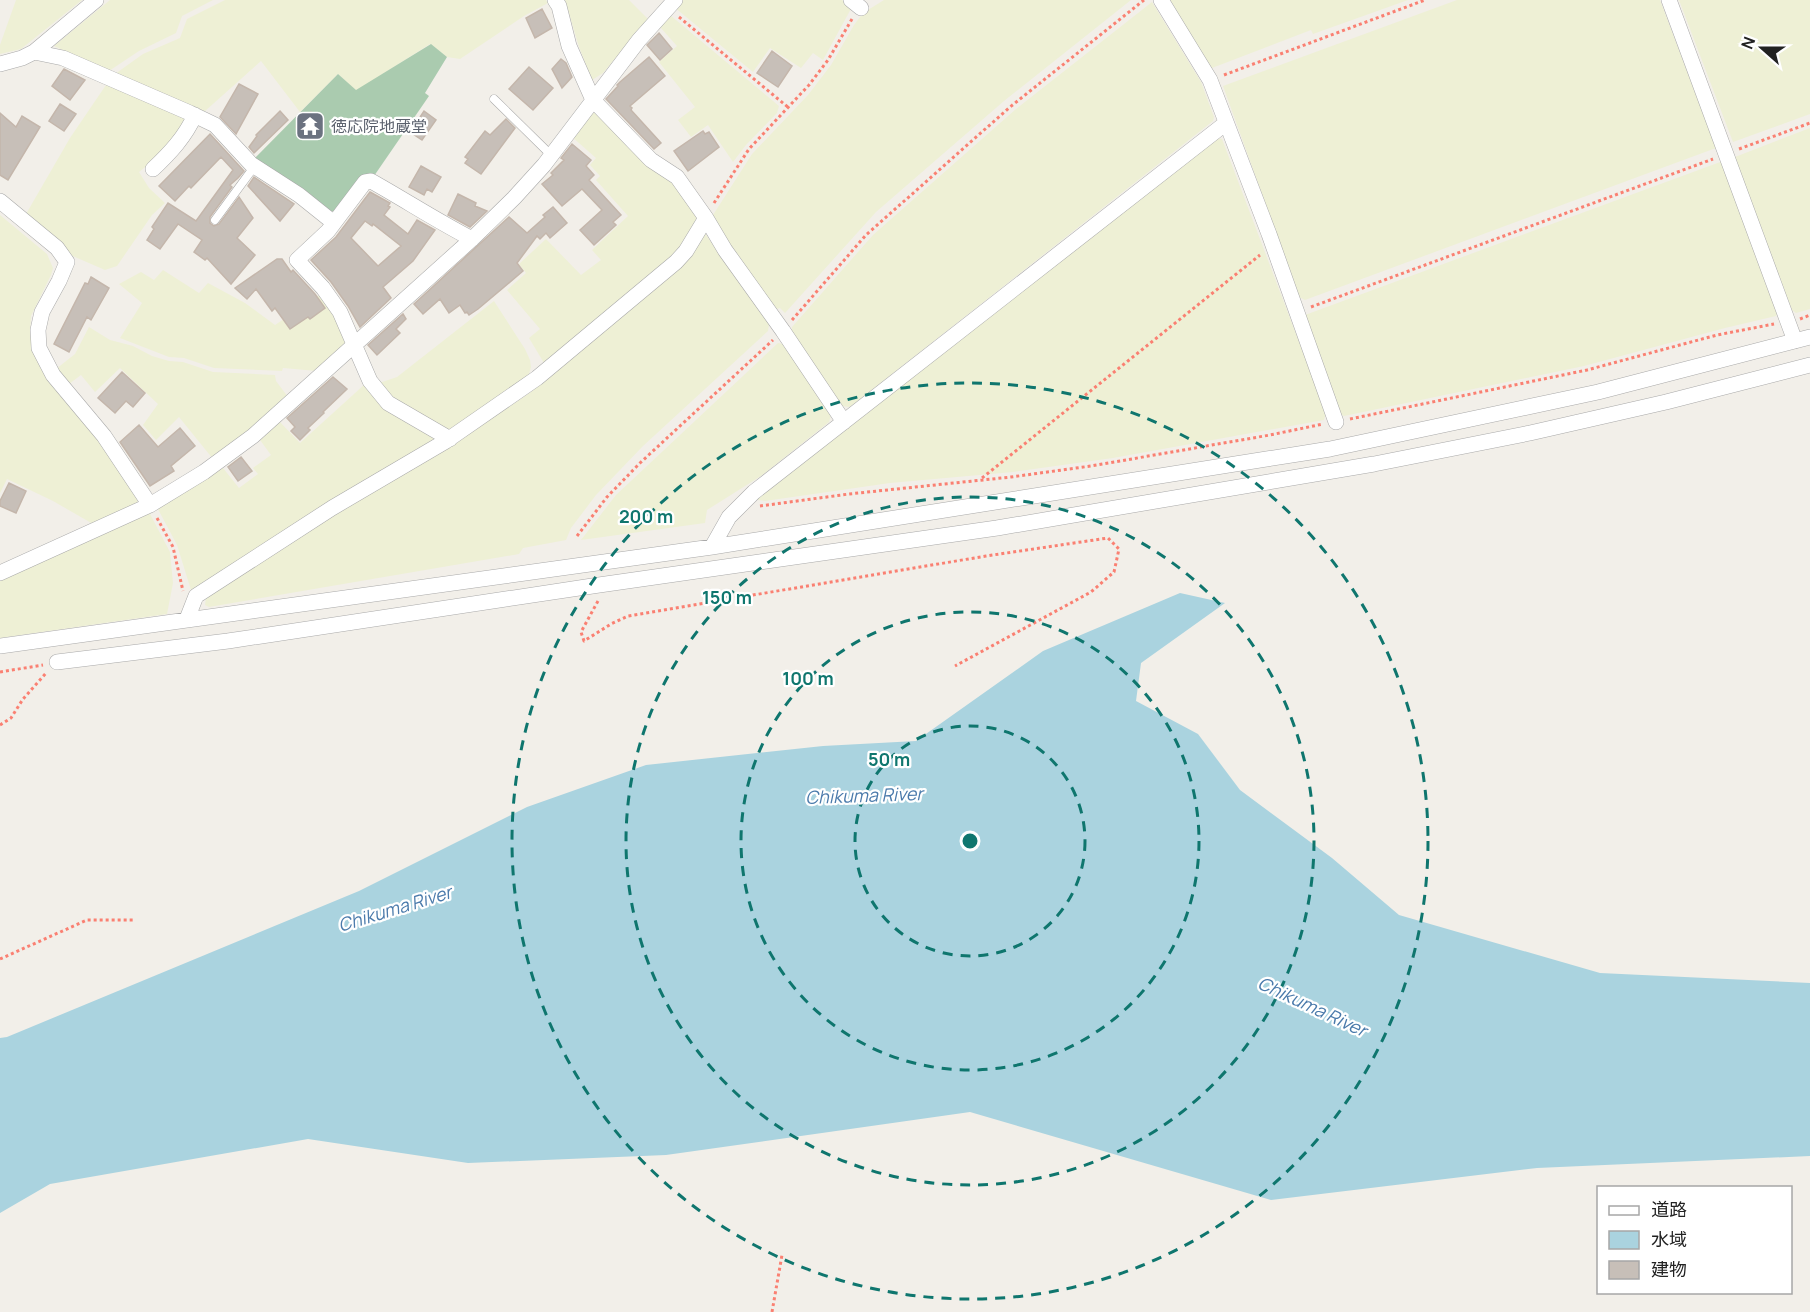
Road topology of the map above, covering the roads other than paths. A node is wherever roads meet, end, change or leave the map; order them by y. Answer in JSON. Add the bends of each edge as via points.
{"nodes":[{"id":1,"x":96,"y":0,"type":"edge"},
{"id":2,"x":555,"y":0,"type":"edge"},
{"id":3,"x":1161,"y":0,"type":"edge"},
{"id":4,"x":1669,"y":0,"type":"edge"},
{"id":5,"x":671,"y":4,"type":"edge"},
{"id":6,"x":34,"y":52,"type":"junction"},
{"id":7,"x":0,"y":64,"type":"edge"},
{"id":8,"x":494,"y":99,"type":"dead end"},
{"id":9,"x":593,"y":100,"type":"junction"},
{"id":10,"x":195,"y":115,"type":"junction"},
{"id":11,"x":1226,"y":123,"type":"junction"},
{"id":12,"x":551,"y":155,"type":"junction"},
{"id":13,"x":254,"y":167,"type":"junction"},
{"id":14,"x":153,"y":169,"type":"dead end"},
{"id":15,"x":0,"y":201,"type":"edge"},
{"id":16,"x":706,"y":218,"type":"junction"},
{"id":17,"x":215,"y":220,"type":"dead end"},
{"id":18,"x":334,"y":223,"type":"junction"},
{"id":19,"x":472,"y":238,"type":"junction"},
{"id":20,"x":1803,"y":339,"type":"edge"},
{"id":21,"x":355,"y":345,"type":"junction"},
{"id":22,"x":1810,"y":365,"type":"edge"},
{"id":23,"x":844,"y":422,"type":"junction"},
{"id":24,"x":1336,"y":422,"type":"road end"},
{"id":25,"x":450,"y":439,"type":"junction"},
{"id":26,"x":150,"y":505,"type":"junction"},
{"id":27,"x":712,"y":547,"type":"junction"},
{"id":28,"x":0,"y":573,"type":"edge"},
{"id":29,"x":187,"y":619,"type":"junction"},
{"id":30,"x":0,"y":646,"type":"edge"},
{"id":31,"x":57,"y":662,"type":"road end"}],
"edges":[{"from":1,"to":6,"type":"street"},
{"from":2,"to":9,"type":"street","via":[[569,46]]},
{"from":3,"to":11,"type":"street","via":[[1210,80]]},
{"from":4,"to":20,"type":"street","via":[[1790,323]]},
{"from":5,"to":9,"type":"street"},
{"from":6,"to":7,"type":"street"},
{"from":6,"to":10,"type":"street","via":[[63,58]]},
{"from":8,"to":12,"type":"lane"},
{"from":9,"to":12,"type":"street"},
{"from":9,"to":16,"type":"street","via":[[651,160],[677,177]]},
{"from":10,"to":13,"type":"street","via":[[215,125]]},
{"from":10,"to":14,"type":"street","via":[[173,151]]},
{"from":11,"to":23,"type":"street"},
{"from":11,"to":24,"type":"street"},
{"from":12,"to":19,"type":"street"},
{"from":13,"to":17,"type":"lane"},
{"from":13,"to":18,"type":"street"},
{"from":15,"to":26,"type":"street","via":[[57,248],[67,262],[42,312],[39,348],[53,375],[104,436]]},
{"from":16,"to":23,"type":"street"},
{"from":16,"to":25,"type":"street","via":[[676,262],[537,378]]},
{"from":18,"to":19,"type":"street","via":[[365,182],[371,181]]},
{"from":18,"to":21,"type":"street","via":[[297,260],[340,312]]},
{"from":19,"to":21,"type":"street"},
{"from":20,"to":27,"type":"street","via":[[1598,392],[1330,449]]},
{"from":21,"to":25,"type":"street","via":[[370,381],[388,403]]},
{"from":21,"to":26,"type":"street","via":[[253,436]]},
{"from":22,"to":31,"type":"street","via":[[1530,434],[998,528],[228,641]]},
{"from":23,"to":27,"type":"street","via":[[754,492],[729,517]]},
{"from":25,"to":29,"type":"street","via":[[332,507],[196,596]]},
{"from":26,"to":28,"type":"street"},
{"from":27,"to":29,"type":"street"},
{"from":29,"to":30,"type":"street"}]}
